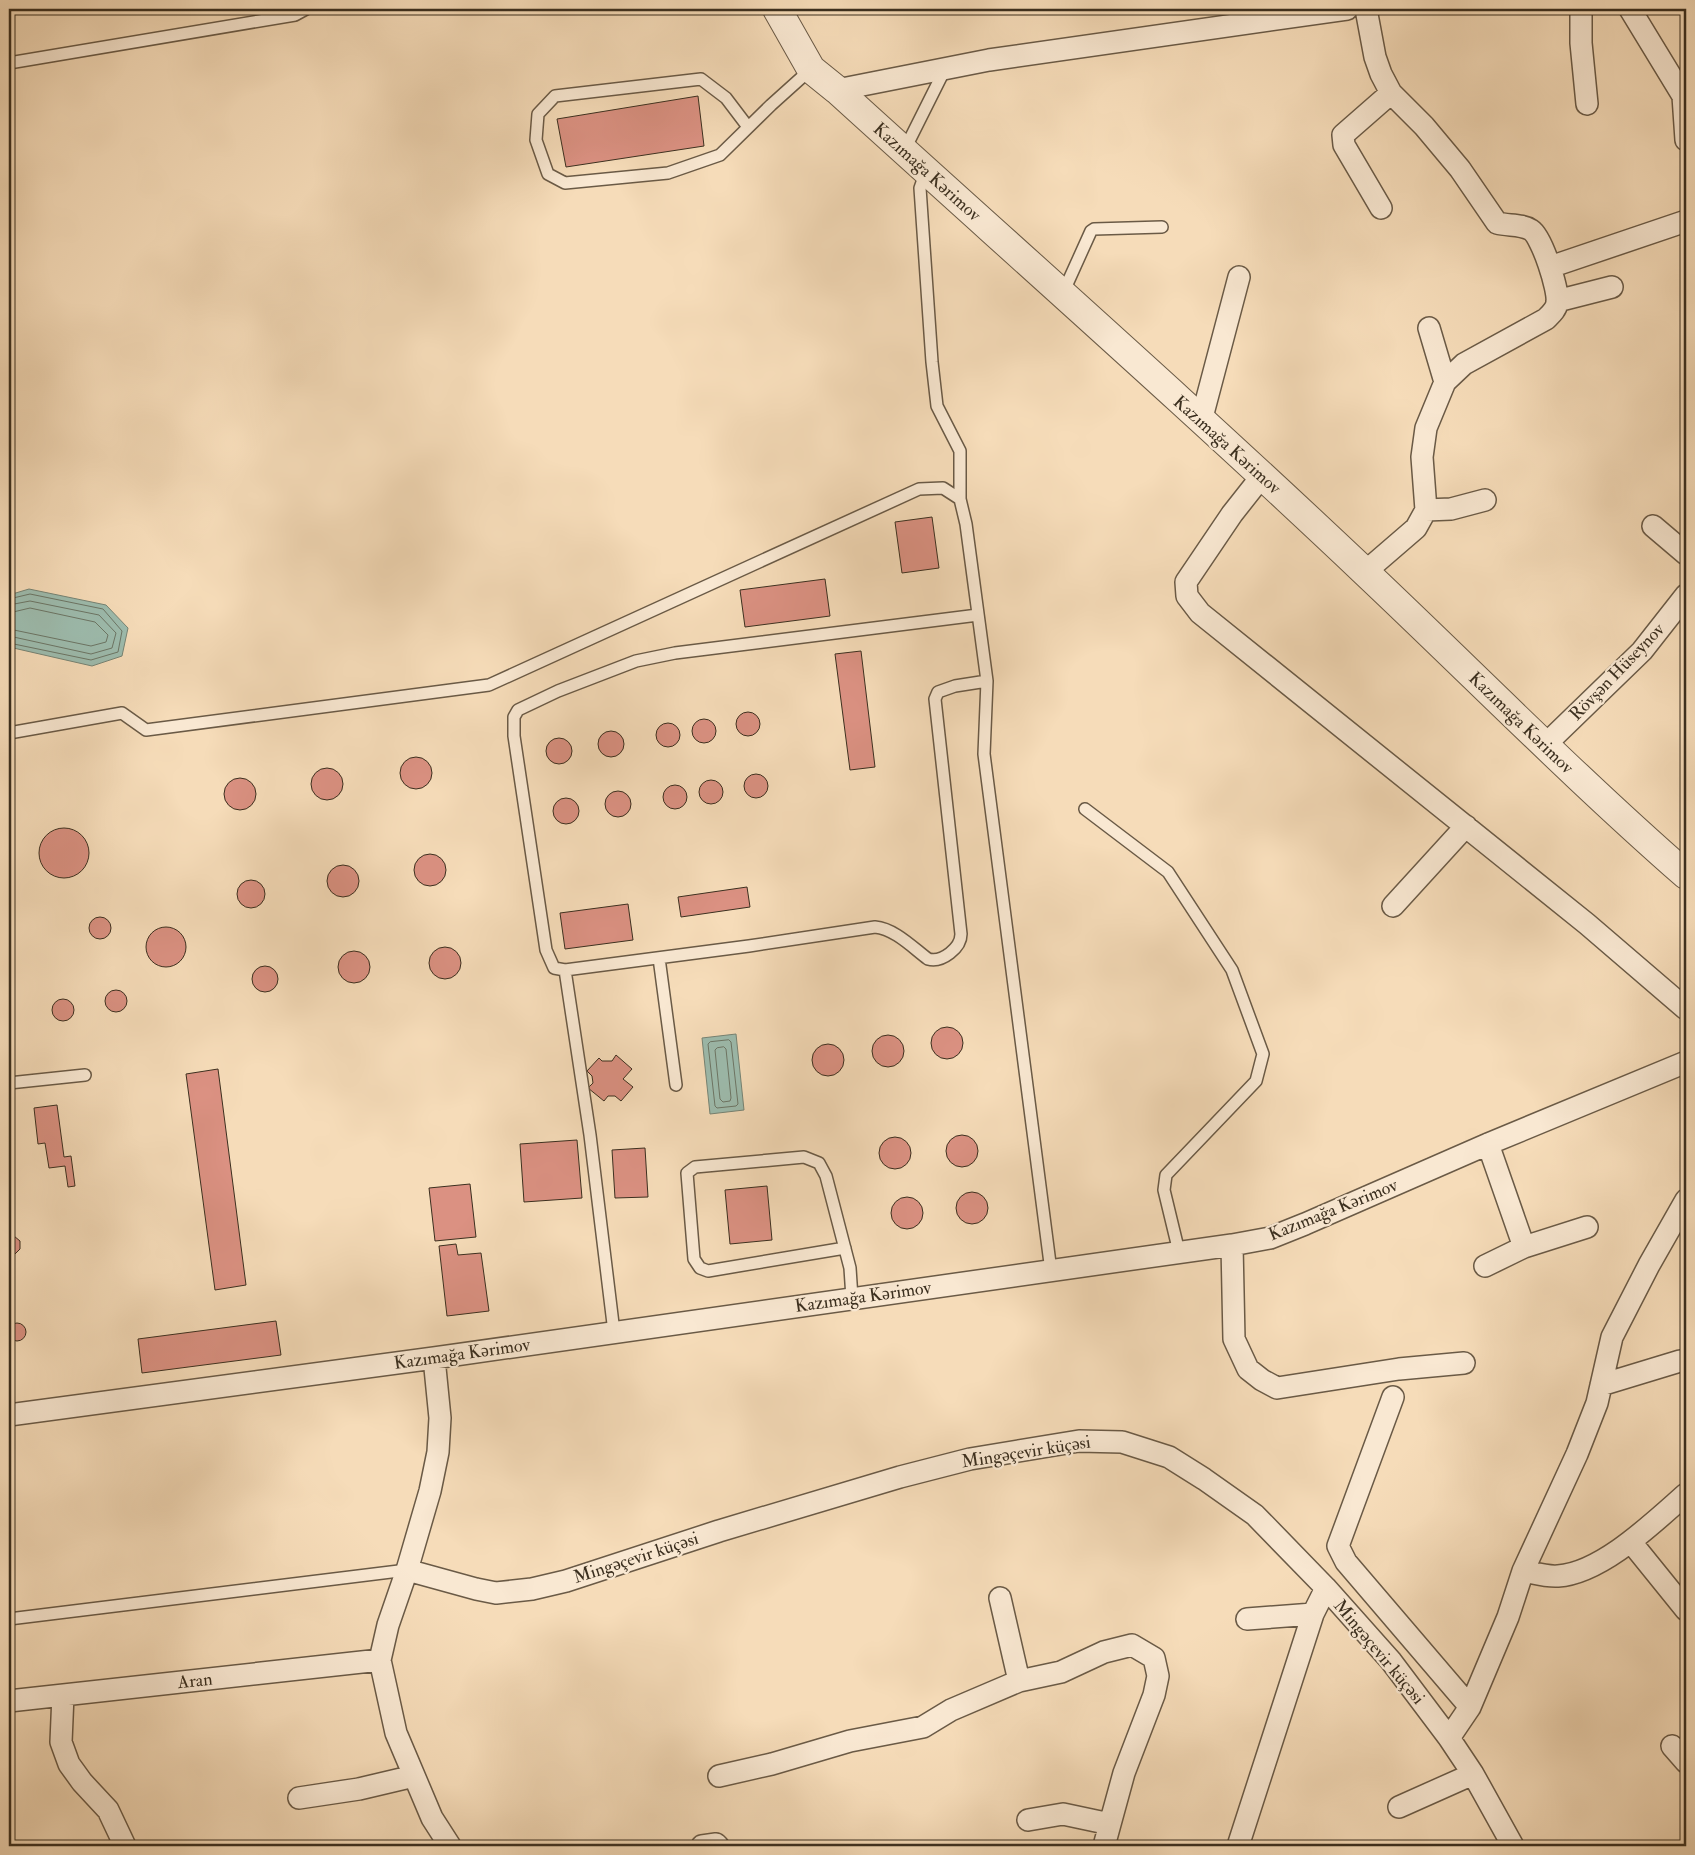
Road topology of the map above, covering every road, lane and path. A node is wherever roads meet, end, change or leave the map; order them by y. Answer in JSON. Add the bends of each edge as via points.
{"nodes":[{"id":1,"x":306,"y":9,"type":"edge"},
{"id":2,"x":777,"y":9,"type":"edge"},
{"id":3,"x":1347,"y":9,"type":"edge"},
{"id":4,"x":1366,"y":9,"type":"edge"},
{"id":5,"x":1581,"y":9,"type":"edge"},
{"id":6,"x":1630,"y":9,"type":"edge"},
{"id":7,"x":9,"y":63,"type":"edge"},
{"id":8,"x":811,"y":69,"type":"junction"},
{"id":9,"x":945,"y":69,"type":"junction"},
{"id":10,"x":838,"y":90,"type":"junction"},
{"id":11,"x":1391,"y":93,"type":"junction"},
{"id":12,"x":1587,"y":104,"type":"dead end"},
{"id":13,"x":748,"y":127,"type":"junction"},
{"id":14,"x":1686,"y":140,"type":"edge"},
{"id":15,"x":904,"y":151,"type":"junction"},
{"id":16,"x":926,"y":171,"type":"junction"},
{"id":17,"x":1382,"y":208,"type":"dead end"},
{"id":18,"x":1686,"y":221,"type":"edge"},
{"id":19,"x":1162,"y":227,"type":"dead end"},
{"id":20,"x":1550,"y":267,"type":"junction"},
{"id":21,"x":1240,"y":277,"type":"dead end"},
{"id":22,"x":1612,"y":287,"type":"dead end"},
{"id":23,"x":1062,"y":294,"type":"junction"},
{"id":24,"x":1558,"y":301,"type":"junction"},
{"id":25,"x":1430,"y":328,"type":"dead end"},
{"id":26,"x":1445,"y":382,"type":"junction"},
{"id":27,"x":1201,"y":421,"type":"junction"},
{"id":28,"x":1262,"y":476,"type":"junction"},
{"id":29,"x":960,"y":499,"type":"junction"},
{"id":30,"x":1486,"y":500,"type":"dead end"},
{"id":31,"x":1426,"y":510,"type":"junction"},
{"id":32,"x":1653,"y":526,"type":"dead end"},
{"id":33,"x":1686,"y":554,"type":"edge"},
{"id":34,"x":1365,"y":572,"type":"junction"},
{"id":35,"x":1686,"y":596,"type":"edge"},
{"id":36,"x":978,"y":615,"type":"junction"},
{"id":37,"x":987,"y":681,"type":"junction"},
{"id":38,"x":9,"y":733,"type":"edge"},
{"id":39,"x":1544,"y":746,"type":"junction"},
{"id":40,"x":1085,"y":809,"type":"dead end"},
{"id":41,"x":1466,"y":826,"type":"junction"},
{"id":42,"x":1686,"y":875,"type":"edge"},
{"id":43,"x":1393,"y":906,"type":"dead end"},
{"id":44,"x":659,"y":958,"type":"junction"},
{"id":45,"x":565,"y":970,"type":"junction"},
{"id":46,"x":1686,"y":1008,"type":"edge"},
{"id":47,"x":1686,"y":1062,"type":"edge"},
{"id":48,"x":85,"y":1075,"type":"dead end"},
{"id":49,"x":9,"y":1084,"type":"edge"},
{"id":50,"x":676,"y":1085,"type":"dead end"},
{"id":51,"x":1488,"y":1144,"type":"junction"},
{"id":52,"x":1686,"y":1200,"type":"edge"},
{"id":53,"x":1587,"y":1226,"type":"dead end"},
{"id":54,"x":1232,"y":1245,"type":"junction"},
{"id":55,"x":1524,"y":1247,"type":"junction"},
{"id":56,"x":845,"y":1248,"type":"junction"},
{"id":57,"x":1179,"y":1252,"type":"junction"},
{"id":58,"x":1485,"y":1266,"type":"dead end"},
{"id":59,"x":1050,"y":1270,"type":"junction"},
{"id":60,"x":852,"y":1298,"type":"junction"},
{"id":61,"x":614,"y":1332,"type":"junction"},
{"id":62,"x":434,"y":1358,"type":"junction"},
{"id":63,"x":1680,"y":1360,"type":"dead end"},
{"id":64,"x":1464,"y":1363,"type":"dead end"},
{"id":65,"x":1601,"y":1385,"type":"junction"},
{"id":66,"x":1394,"y":1397,"type":"dead end"},
{"id":67,"x":9,"y":1415,"type":"edge"},
{"id":68,"x":1686,"y":1494,"type":"edge"},
{"id":69,"x":1631,"y":1542,"type":"junction"},
{"id":70,"x":407,"y":1570,"type":"junction"},
{"id":71,"x":1523,"y":1571,"type":"junction"},
{"id":72,"x":1326,"y":1588,"type":"junction"},
{"id":73,"x":1000,"y":1598,"type":"dead end"},
{"id":74,"x":1686,"y":1610,"type":"edge"},
{"id":75,"x":1313,"y":1614,"type":"junction"},
{"id":76,"x":9,"y":1619,"type":"edge"},
{"id":77,"x":1247,"y":1619,"type":"dead end"},
{"id":78,"x":380,"y":1660,"type":"junction"},
{"id":79,"x":1019,"y":1681,"type":"junction"},
{"id":80,"x":63,"y":1696,"type":"junction"},
{"id":81,"x":9,"y":1701,"type":"edge"},
{"id":82,"x":1470,"y":1707,"type":"junction"},
{"id":83,"x":1448,"y":1738,"type":"junction"},
{"id":84,"x":1672,"y":1746,"type":"dead end"},
{"id":85,"x":1686,"y":1762,"type":"edge"},
{"id":86,"x":1473,"y":1774,"type":"junction"},
{"id":87,"x":414,"y":1776,"type":"junction"},
{"id":88,"x":719,"y":1776,"type":"dead end"},
{"id":89,"x":299,"y":1798,"type":"dead end"},
{"id":90,"x":1399,"y":1807,"type":"dead end"},
{"id":91,"x":1028,"y":1820,"type":"dead end"},
{"id":92,"x":1110,"y":1824,"type":"junction"},
{"id":93,"x":125,"y":1846,"type":"edge"},
{"id":94,"x":450,"y":1846,"type":"edge"},
{"id":95,"x":702,"y":1846,"type":"edge"},
{"id":96,"x":718,"y":1846,"type":"edge"},
{"id":97,"x":1104,"y":1846,"type":"edge"},
{"id":98,"x":1238,"y":1846,"type":"edge"},
{"id":99,"x":1513,"y":1846,"type":"edge"}],
"edges":[{"from":1,"to":7,"type":"lane","via":[[295,15]]},
{"from":2,"to":8,"type":"street","name":"Kazımağa Kərimov"},
{"from":3,"to":9,"type":"street"},
{"from":4,"to":11,"type":"street","via":[[1375,56]]},
{"from":5,"to":12,"type":"street"},
{"from":6,"to":14,"type":"street","via":[[1683,96]]},
{"from":8,"to":10,"type":"street","name":"Kazımağa Kərimov"},
{"from":8,"to":13,"type":"lane"},
{"from":9,"to":10,"type":"street"},
{"from":9,"to":15,"type":"lane"},
{"from":10,"to":15,"type":"street","name":"Kazımağa Kərimov"},
{"from":11,"to":17,"type":"street","via":[[1343,134],[1344,145]]},
{"from":11,"to":20,"type":"street","via":[[1460,169],[1497,223],[1522,226],[1538,236]]},
{"from":13,"to":13,"type":"lane","via":[[720,155],[668,173],[565,184],[548,174],[536,140],[538,114],[555,96],[701,79],[726,98]]},
{"from":15,"to":16,"type":"street","name":"Kazımağa Kərimov"},
{"from":16,"to":23,"type":"street","name":"Kazımağa Kərimov"},
{"from":16,"to":29,"type":"lane","via":[[920,188],[932,362],[937,406],[960,451]]},
{"from":18,"to":20,"type":"street"},
{"from":19,"to":23,"type":"lane","via":[[1092,231]]},
{"from":20,"to":24,"type":"street"},
{"from":21,"to":27,"type":"street"},
{"from":22,"to":24,"type":"street"},
{"from":23,"to":27,"type":"street","name":"Kazımağa Kərimov"},
{"from":24,"to":26,"type":"street","via":[[1546,319],[1464,364]]},
{"from":25,"to":26,"type":"street"},
{"from":26,"to":31,"type":"street","via":[[1426,428],[1422,457]]},
{"from":27,"to":28,"type":"street","name":"Kazımağa Kərimov"},
{"from":28,"to":34,"type":"street","name":"Kazımağa Kərimov"},
{"from":28,"to":41,"type":"street","via":[[1186,582],[1186,596],[1200,613]]},
{"from":29,"to":36,"type":"lane"},
{"from":29,"to":38,"type":"lane","via":[[943,488],[918,489],[489,685],[146,730],[122,714]]},
{"from":30,"to":31,"type":"street","via":[[1452,509]]},
{"from":31,"to":34,"type":"street","via":[[1416,528]]},
{"from":32,"to":33,"type":"street"},
{"from":34,"to":39,"type":"street","name":"Kazımağa Kərimov"},
{"from":35,"to":39,"type":"street","name":"Rövşən Hüseynov","via":[[1642,651]]},
{"from":36,"to":37,"type":"lane"},
{"from":36,"to":45,"type":"lane","via":[[675,653],[636,661],[518,710],[514,717],[514,736],[546,950],[554,968]]},
{"from":37,"to":44,"type":"lane","via":[[954,686],[938,692],[935,699],[961,934],[957,947],[935,961],[892,931],[874,926]]},
{"from":37,"to":59,"type":"lane","via":[[984,754]]},
{"from":39,"to":42,"type":"street","name":"Kazımağa Kərimov"},
{"from":40,"to":57,"type":"lane","via":[[1168,872],[1232,970],[1262,1054],[1256,1081],[1166,1175],[1164,1190]]},
{"from":41,"to":43,"type":"street"},
{"from":41,"to":46,"type":"street"},
{"from":44,"to":45,"type":"lane"},
{"from":44,"to":50,"type":"lane"},
{"from":45,"to":61,"type":"lane","via":[[590,1135]]},
{"from":47,"to":51,"type":"street","name":"Kazımağa Kərimov"},
{"from":48,"to":49,"type":"lane"},
{"from":51,"to":54,"type":"street","name":"Kazımağa Kərimov","via":[[1270,1238]]},
{"from":51,"to":55,"type":"street"},
{"from":52,"to":65,"type":"street","via":[[1612,1337]]},
{"from":53,"to":55,"type":"street"},
{"from":54,"to":57,"type":"street","name":"Kazımağa Kərimov"},
{"from":54,"to":64,"type":"street","via":[[1234,1339],[1248,1368],[1277,1388],[1391,1370]]},
{"from":55,"to":58,"type":"street"},
{"from":56,"to":56,"type":"lane","via":[[826,1176],[819,1163],[804,1157],[695,1167],[687,1173],[694,1259],[700,1268],[708,1271]]},
{"from":56,"to":60,"type":"lane"},
{"from":57,"to":59,"type":"street","name":"Kazımağa Kərimov"},
{"from":59,"to":60,"type":"street","name":"Kazımağa Kərimov"},
{"from":60,"to":61,"type":"street","name":"Kazımağa Kərimov"},
{"from":61,"to":62,"type":"street","name":"Kazımağa Kərimov"},
{"from":62,"to":67,"type":"street","name":"Kazımağa Kərimov"},
{"from":62,"to":70,"type":"street","via":[[440,1418],[438,1452]]},
{"from":63,"to":65,"type":"street"},
{"from":65,"to":71,"type":"street","via":[[1577,1454]]},
{"from":66,"to":82,"type":"street","via":[[1338,1546],[1346,1562]]},
{"from":68,"to":69,"type":"street"},
{"from":69,"to":71,"type":"street","via":[[1576,1573],[1557,1576]]},
{"from":69,"to":74,"type":"street"},
{"from":70,"to":72,"type":"street","name":"Mingəçevir küçəsi","via":[[476,1589],[496,1592],[532,1589],[900,1477],[970,1459],[1079,1441],[1122,1442],[1169,1456],[1255,1515]]},
{"from":70,"to":76,"type":"lane"},
{"from":70,"to":78,"type":"street"},
{"from":71,"to":82,"type":"street","via":[[1508,1617]]},
{"from":72,"to":75,"type":"street"},
{"from":72,"to":83,"type":"street","name":"Mingəçevir küçəsi","via":[[1391,1661]]},
{"from":73,"to":79,"type":"street"},
{"from":75,"to":77,"type":"street"},
{"from":75,"to":98,"type":"street"},
{"from":78,"to":80,"type":"street","name":"Aran"},
{"from":78,"to":87,"type":"street","via":[[396,1733]]},
{"from":79,"to":88,"type":"street","via":[[951,1710],[923,1727]]},
{"from":79,"to":92,"type":"street","via":[[1061,1672],[1104,1652],[1132,1645],[1154,1658],[1158,1676],[1154,1695],[1124,1772]]},
{"from":80,"to":81,"type":"street","name":"Aran"},
{"from":80,"to":93,"type":"street","via":[[61,1742],[69,1764],[108,1810]]},
{"from":82,"to":83,"type":"street"},
{"from":83,"to":86,"type":"street","name":"Mingəçevir küçəsi"},
{"from":84,"to":85,"type":"street"},
{"from":86,"to":90,"type":"street"},
{"from":86,"to":99,"type":"street","name":"Mingəçevir küçəsi"},
{"from":87,"to":89,"type":"street"},
{"from":87,"to":94,"type":"street","via":[[432,1818]]},
{"from":91,"to":92,"type":"street","via":[[1063,1814]]},
{"from":92,"to":97,"type":"street"},
{"from":95,"to":96,"type":"street"}]}
